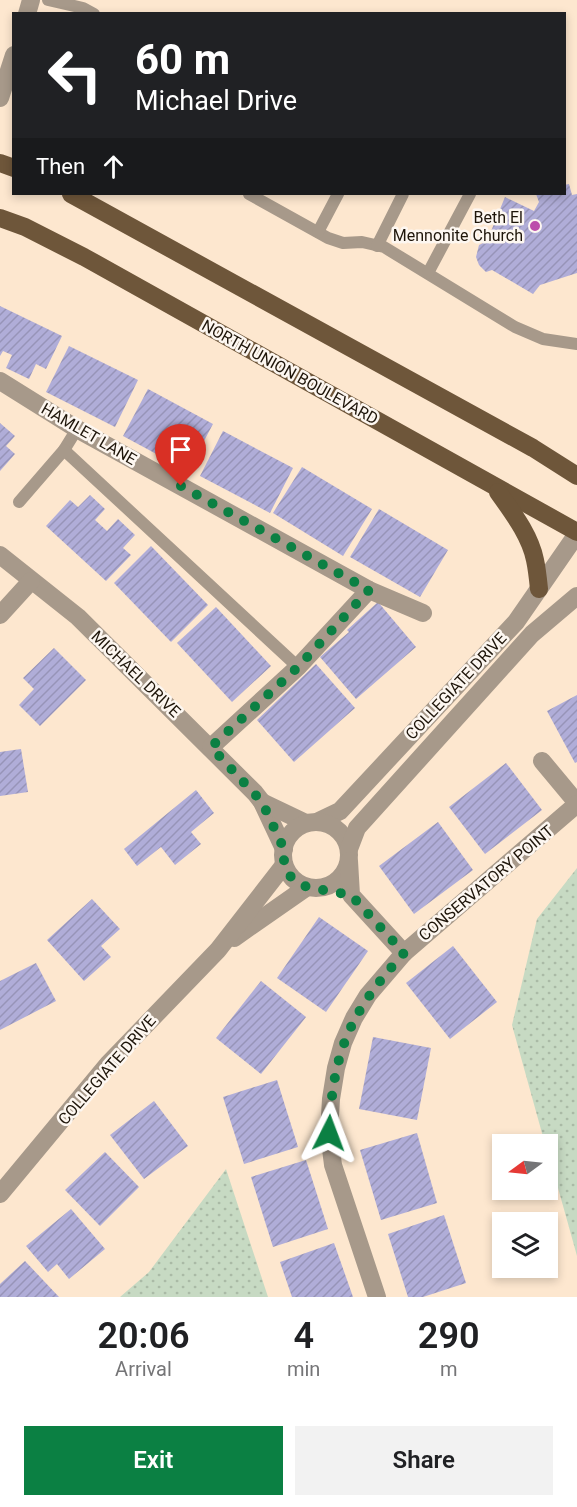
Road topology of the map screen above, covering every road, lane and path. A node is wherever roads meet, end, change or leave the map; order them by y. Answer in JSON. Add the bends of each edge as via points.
{"nodes":[{"id":1,"x":48,"y":0,"type":"edge"},
{"id":2,"x":90,"y":12,"type":"edge"},
{"id":3,"x":12,"y":61,"type":"edge"},
{"id":4,"x":0,"y":98,"type":"edge"},
{"id":5,"x":73,"y":195,"type":"edge"},
{"id":6,"x":251,"y":195,"type":"edge"},
{"id":7,"x":337,"y":195,"type":"edge"},
{"id":8,"x":402,"y":195,"type":"edge"},
{"id":9,"x":469,"y":195,"type":"edge"},
{"id":10,"x":0,"y":218,"type":"edge"},
{"id":11,"x":318,"y":232,"type":"junction"},
{"id":12,"x":377,"y":246,"type":"junction"},
{"id":13,"x":428,"y":273,"type":"junction"},
{"id":14,"x":577,"y":344,"type":"edge"},
{"id":15,"x":0,"y":381,"type":"edge"},
{"id":16,"x":77,"y":429,"type":"junction"},
{"id":17,"x":64,"y":450,"type":"junction"},
{"id":18,"x":577,"y":476,"type":"edge"},
{"id":19,"x":495,"y":488,"type":"junction"},
{"id":20,"x":19,"y":502,"type":"dead end"},
{"id":21,"x":577,"y":533,"type":"edge"},
{"id":22,"x":0,"y":555,"type":"edge"},
{"id":23,"x":31,"y":580,"type":"junction"},
{"id":24,"x":539,"y":589,"type":"junction"},
{"id":25,"x":369,"y":590,"type":"junction"},
{"id":26,"x":577,"y":597,"type":"edge"},
{"id":27,"x":423,"y":613,"type":"dead end"},
{"id":28,"x":0,"y":615,"type":"edge"},
{"id":29,"x":298,"y":667,"type":"junction"},
{"id":30,"x":211,"y":747,"type":"junction"},
{"id":31,"x":542,"y":761,"type":"dead end"},
{"id":32,"x":262,"y":802,"type":"junction"},
{"id":33,"x":577,"y":804,"type":"edge"},
{"id":34,"x":313,"y":822,"type":"junction"},
{"id":35,"x":349,"y":855,"type":"junction"},
{"id":36,"x":284,"y":857,"type":"junction"},
{"id":37,"x":313,"y":888,"type":"junction"},
{"id":38,"x":351,"y":895,"type":"junction"},
{"id":39,"x":218,"y":950,"type":"junction"},
{"id":40,"x":404,"y":953,"type":"junction"},
{"id":41,"x":0,"y":1194,"type":"edge"},
{"id":42,"x":377,"y":1297,"type":"edge"}],
"edges":[{"from":1,"to":2,"type":"lane"},
{"from":3,"to":4,"type":"street"},
{"from":5,"to":18,"type":"main road","via":[[533,448]]},
{"from":6,"to":11,"type":"lane"},
{"from":7,"to":11,"type":"lane"},
{"from":8,"to":12,"type":"lane"},
{"from":9,"to":13,"type":"lane"},
{"from":10,"to":19,"type":"main road","name":"NORTH UNION BOULEVARD","via":[[25,226],[84,258]]},
{"from":11,"to":12,"type":"lane","via":[[343,243]]},
{"from":12,"to":13,"type":"lane"},
{"from":13,"to":14,"type":"lane","via":[[515,327],[543,339]]},
{"from":15,"to":16,"type":"street","name":"HAMLET LANE"},
{"from":16,"to":17,"type":"lane"},
{"from":16,"to":25,"type":"street","name":"HAMLET LANE"},
{"from":17,"to":20,"type":"lane"},
{"from":17,"to":29,"type":"lane"},
{"from":19,"to":21,"type":"main road","name":"NORTH UNION BOULEVARD"},
{"from":19,"to":24,"type":"main road","via":[[528,540]]},
{"from":21,"to":24,"type":"street","name":"COLLEGIATE DRIVE"},
{"from":22,"to":23,"type":"street","name":"MICHAEL DRIVE"},
{"from":23,"to":28,"type":"street"},
{"from":23,"to":30,"type":"street","name":"MICHAEL DRIVE","via":[[78,617]]},
{"from":24,"to":34,"type":"street","name":"COLLEGIATE DRIVE","via":[[516,622],[340,811]]},
{"from":25,"to":27,"type":"street","name":"HAMLET LANE"},
{"from":25,"to":29,"type":"street"},
{"from":26,"to":35,"type":"street","name":"COLLEGIATE DRIVE","via":[[532,634],[357,828]]},
{"from":29,"to":30,"type":"street"},
{"from":30,"to":32,"type":"street","name":"MICHAEL DRIVE"},
{"from":31,"to":33,"type":"street","name":"CONSERVATORY POINT"},
{"from":32,"to":34,"type":"street","name":"MICHAEL DRIVE"},
{"from":32,"to":36,"type":"street","name":"MICHAEL DRIVE"},
{"from":33,"to":40,"type":"street","name":"CONSERVATORY POINT"},
{"from":34,"to":35,"type":"street","via":[[330,824],[338,830]]},
{"from":34,"to":36,"type":"street","via":[[290,833]]},
{"from":35,"to":37,"type":"street","via":[[339,879],[329,886]]},
{"from":35,"to":38,"type":"street"},
{"from":36,"to":37,"type":"street","via":[[289,875]]},
{"from":36,"to":39,"type":"street","name":"COLLEGIATE DRIVE"},
{"from":37,"to":38,"type":"street"},
{"from":37,"to":39,"type":"street","name":"COLLEGIATE DRIVE"},
{"from":38,"to":40,"type":"street"},
{"from":39,"to":41,"type":"street","name":"COLLEGIATE DRIVE","via":[[108,1064]]},
{"from":40,"to":42,"type":"street","name":"CONSERVATORY POINT","via":[[354,1018],[336,1068],[331,1099],[329,1133],[333,1165]]}]}
